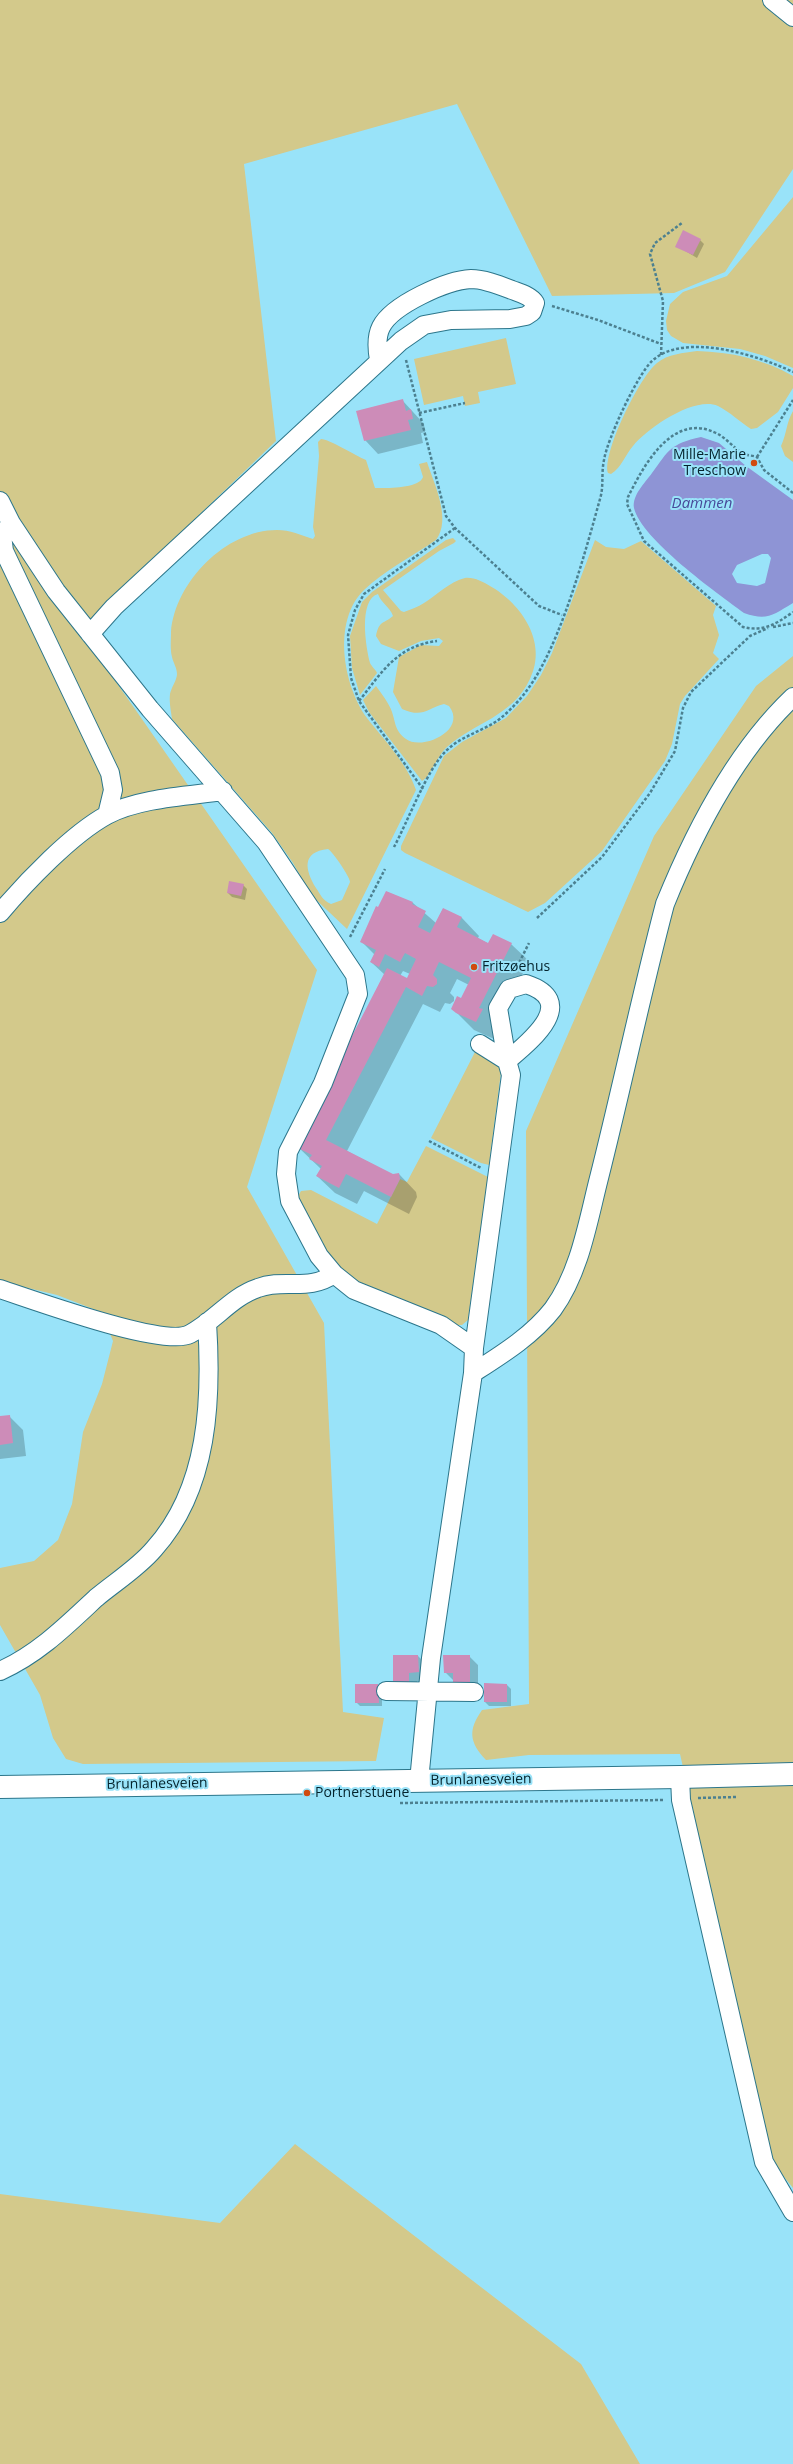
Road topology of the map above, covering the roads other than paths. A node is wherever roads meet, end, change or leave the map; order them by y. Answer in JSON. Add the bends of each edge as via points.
{"nodes":[{"id":1,"x":772,"y":0,"type":"edge"},
{"id":2,"x":793,"y":17,"type":"edge"},
{"id":3,"x":379,"y":360,"type":"junction"},
{"id":4,"x":0,"y":501,"type":"edge"},
{"id":5,"x":11,"y":523,"type":"junction"},
{"id":6,"x":90,"y":634,"type":"junction"},
{"id":7,"x":793,"y":697,"type":"edge"},
{"id":8,"x":223,"y":791,"type":"junction"},
{"id":9,"x":108,"y":815,"type":"junction"},
{"id":10,"x":0,"y":913,"type":"edge"},
{"id":11,"x":480,"y":1044,"type":"dead end"},
{"id":12,"x":507,"y":1061,"type":"junction"},
{"id":13,"x":334,"y":1274,"type":"junction"},
{"id":14,"x":0,"y":1289,"type":"edge"},
{"id":15,"x":207,"y":1322,"type":"junction"},
{"id":16,"x":474,"y":1348,"type":"junction"},
{"id":17,"x":473,"y":1373,"type":"junction"},
{"id":18,"x":0,"y":1671,"type":"edge"},
{"id":19,"x":386,"y":1692,"type":"dead end"},
{"id":20,"x":429,"y":1692,"type":"junction"},
{"id":21,"x":474,"y":1692,"type":"dead end"},
{"id":22,"x":793,"y":1774,"type":"edge"},
{"id":23,"x":680,"y":1778,"type":"junction"},
{"id":24,"x":419,"y":1781,"type":"junction"},
{"id":25,"x":0,"y":1787,"type":"edge"},
{"id":26,"x":793,"y":2212,"type":"edge"}],
"edges":[{"from":1,"to":2,"type":"lane"},
{"from":3,"to":3,"type":"lane","via":[[424,325],[526,316],[532,312],[535,303],[524,295],[493,283],[473,279],[458,280],[440,286],[399,309],[387,319],[377,339]]},
{"from":3,"to":6,"type":"lane","via":[[114,607]]},
{"from":4,"to":5,"type":"lane"},
{"from":5,"to":6,"type":"lane","via":[[56,591]]},
{"from":5,"to":9,"type":"lane","via":[[2,535],[4,551],[110,773],[113,790]]},
{"from":6,"to":8,"type":"lane","via":[[150,709]]},
{"from":7,"to":17,"type":"lane","via":[[761,731],[721,790],[678,872],[665,904],[609,1138],[573,1270],[553,1308],[532,1330],[509,1350]]},
{"from":8,"to":9,"type":"lane","via":[[156,800]]},
{"from":8,"to":13,"type":"lane","via":[[266,842],[355,975],[358,994],[323,1083],[288,1152],[286,1174],[293,1207],[319,1256]]},
{"from":9,"to":10,"type":"lane","via":[[24,884]]},
{"from":11,"to":12,"type":"lane"},
{"from":12,"to":12,"type":"lane","via":[[541,1031],[549,1015],[547,1000],[539,991],[526,984],[513,987],[505,994],[498,1008]]},
{"from":12,"to":16,"type":"lane","via":[[511,1075]]},
{"from":13,"to":15,"type":"lane","via":[[323,1282],[260,1287],[244,1293]]},
{"from":13,"to":16,"type":"lane","via":[[354,1290],[441,1326]]},
{"from":14,"to":15,"type":"lane","via":[[144,1333],[176,1337],[190,1334]]},
{"from":15,"to":18,"type":"lane","via":[[208,1400],[204,1436],[189,1494],[179,1515],[153,1551],[39,1650]]},
{"from":16,"to":17,"type":"lane"},
{"from":17,"to":20,"type":"lane","via":[[431,1658]]},
{"from":19,"to":20,"type":"lane"},
{"from":20,"to":21,"type":"lane"},
{"from":20,"to":24,"type":"lane"},
{"from":22,"to":23,"type":"main road","name":"Brunlanesveien"},
{"from":23,"to":24,"type":"main road","name":"Brunlanesveien"},
{"from":23,"to":26,"type":"lane","via":[[682,1808],[764,2162]]},
{"from":24,"to":25,"type":"main road","name":"Brunlanesveien"}]}
